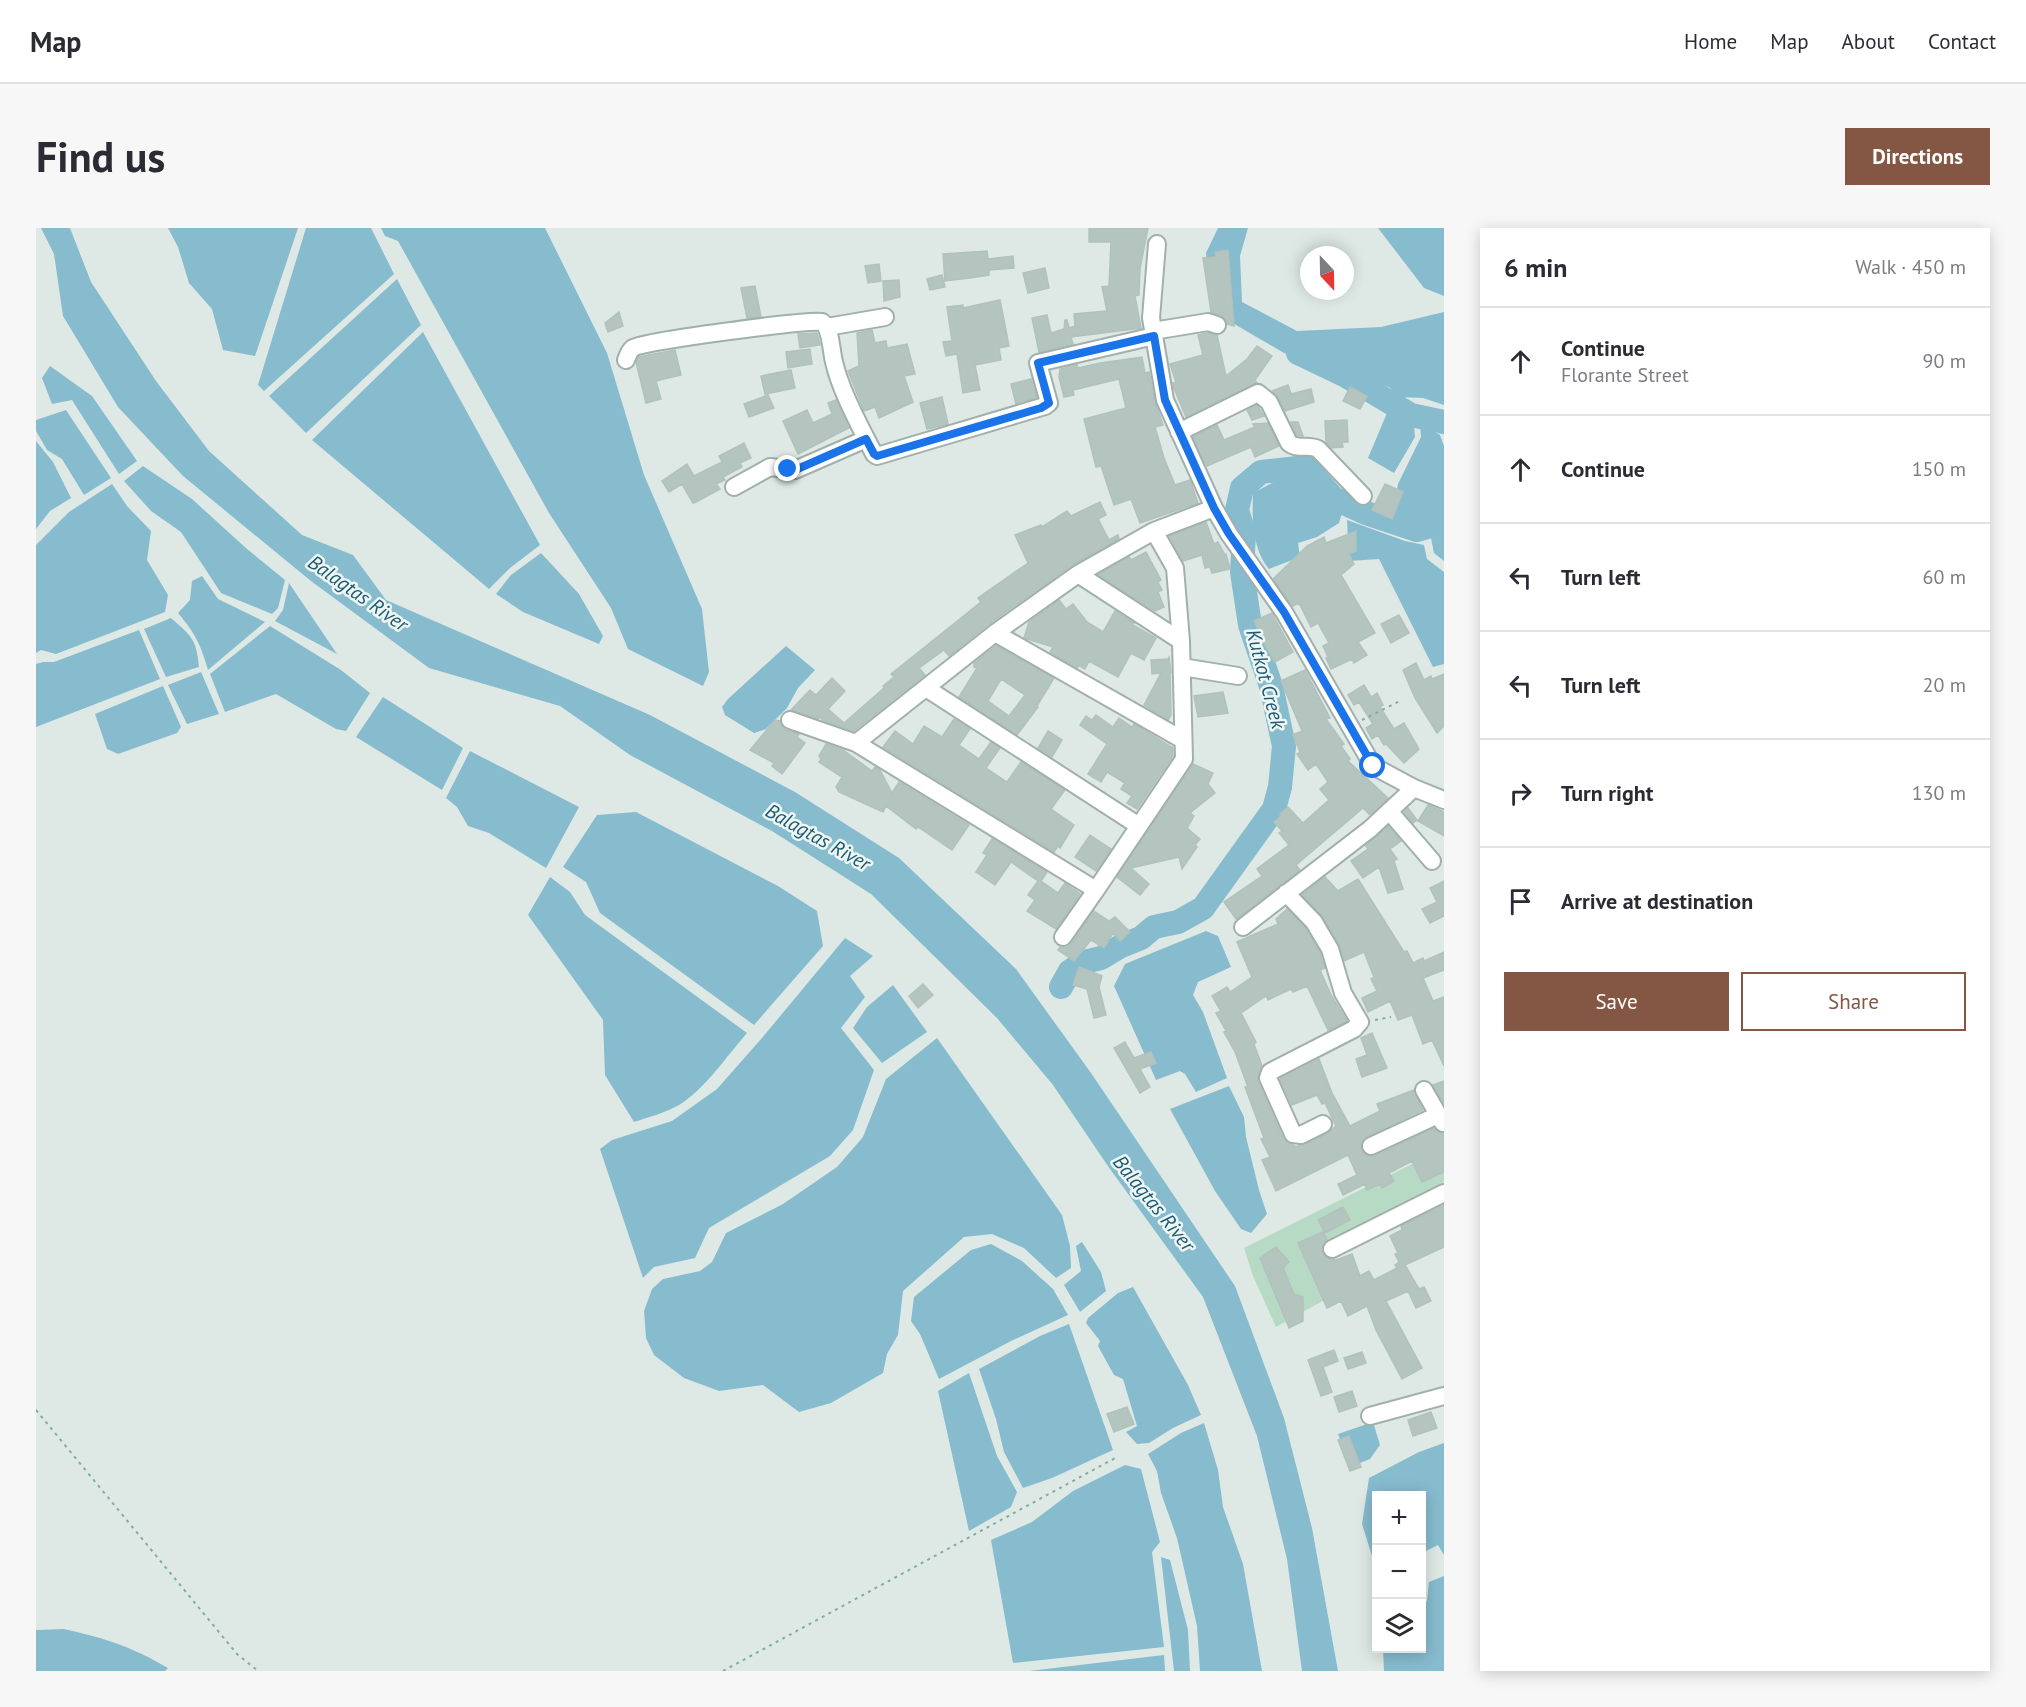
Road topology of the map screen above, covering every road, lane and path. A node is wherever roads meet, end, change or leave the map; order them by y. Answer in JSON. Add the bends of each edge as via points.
{"nodes":[{"id":1,"x":1157,"y":244,"type":"dead end"},
{"id":2,"x":885,"y":316,"type":"dead end"},
{"id":3,"x":1217,"y":325,"type":"dead end"},
{"id":4,"x":827,"y":327,"type":"junction"},
{"id":5,"x":1153,"y":333,"type":"junction"},
{"id":6,"x":626,"y":360,"type":"dead end"},
{"id":7,"x":1179,"y":432,"type":"junction"},
{"id":8,"x":866,"y":439,"type":"junction"},
{"id":9,"x":734,"y":487,"type":"dead end"},
{"id":10,"x":1363,"y":496,"type":"dead end"},
{"id":11,"x":1214,"y":508,"type":"junction"},
{"id":12,"x":1155,"y":531,"type":"junction"},
{"id":13,"x":1078,"y":573,"type":"junction"},
{"id":14,"x":994,"y":633,"type":"junction"},
{"id":15,"x":1181,"y":641,"type":"junction"},
{"id":16,"x":1182,"y":667,"type":"junction"},
{"id":17,"x":1238,"y":676,"type":"dead end"},
{"id":18,"x":926,"y":688,"type":"junction"},
{"id":19,"x":1400,"y":701,"type":"dead end"},
{"id":20,"x":790,"y":720,"type":"dead end"},
{"id":21,"x":1348,"y":726,"type":"junction"},
{"id":22,"x":1183,"y":740,"type":"junction"},
{"id":23,"x":856,"y":743,"type":"junction"},
{"id":24,"x":1414,"y":788,"type":"junction"},
{"id":25,"x":1444,"y":800,"type":"edge"},
{"id":26,"x":1389,"y":811,"type":"junction"},
{"id":27,"x":1139,"y":826,"type":"junction"},
{"id":28,"x":1432,"y":861,"type":"dead end"},
{"id":29,"x":1096,"y":890,"type":"junction"},
{"id":30,"x":1286,"y":893,"type":"junction"},
{"id":31,"x":1243,"y":927,"type":"dead end"},
{"id":32,"x":1063,"y":937,"type":"dead end"},
{"id":33,"x":1424,"y":1090,"type":"dead end"},
{"id":34,"x":1441,"y":1120,"type":"edge"},
{"id":35,"x":1323,"y":1124,"type":"dead end"},
{"id":36,"x":1371,"y":1146,"type":"dead end"},
{"id":37,"x":1444,"y":1193,"type":"edge"},
{"id":38,"x":1332,"y":1249,"type":"dead end"},
{"id":39,"x":1444,"y":1396,"type":"edge"},
{"id":40,"x":36,"y":1410,"type":"edge"},
{"id":41,"x":1370,"y":1416,"type":"dead end"},
{"id":42,"x":1117,"y":1457,"type":"dead end"},
{"id":43,"x":258,"y":1671,"type":"edge"},
{"id":44,"x":723,"y":1671,"type":"edge"}],
"edges":[{"from":1,"to":5,"type":"street"},
{"from":2,"to":4,"type":"street"},
{"from":3,"to":5,"type":"street","via":[[1208,322]]},
{"from":4,"to":6,"type":"street","via":[[819,321],[673,339],[634,347]]},
{"from":4,"to":8,"type":"street","via":[[835,369]]},
{"from":5,"to":7,"type":"street","via":[[1165,400]]},
{"from":5,"to":8,"type":"street","via":[[1038,363],[1049,403],[1041,408],[877,456]]},
{"from":7,"to":10,"type":"street","via":[[1258,393],[1269,402],[1292,446],[1318,449]]},
{"from":7,"to":11,"type":"street"},
{"from":8,"to":9,"type":"street","via":[[795,470],[770,467]]},
{"from":11,"to":12,"type":"street"},
{"from":11,"to":21,"type":"street","via":[[1284,612]]},
{"from":12,"to":13,"type":"street"},
{"from":12,"to":15,"type":"street","via":[[1175,568]]},
{"from":13,"to":14,"type":"street"},
{"from":13,"to":15,"type":"street"},
{"from":14,"to":18,"type":"street"},
{"from":14,"to":22,"type":"street"},
{"from":15,"to":16,"type":"street"},
{"from":16,"to":17,"type":"street"},
{"from":16,"to":22,"type":"street"},
{"from":18,"to":23,"type":"street"},
{"from":18,"to":27,"type":"street"},
{"from":19,"to":21,"type":"path"},
{"from":20,"to":23,"type":"street"},
{"from":21,"to":24,"type":"street","via":[[1373,766]]},
{"from":22,"to":27,"type":"street","via":[[1184,759]]},
{"from":23,"to":29,"type":"street"},
{"from":24,"to":25,"type":"street"},
{"from":24,"to":26,"type":"street"},
{"from":26,"to":28,"type":"street"},
{"from":26,"to":30,"type":"street"},
{"from":27,"to":29,"type":"street"},
{"from":29,"to":32,"type":"street"},
{"from":30,"to":31,"type":"street"},
{"from":30,"to":35,"type":"street","via":[[1321,934],[1343,993],[1360,1022],[1354,1029],[1270,1072],[1268,1078],[1293,1134],[1301,1135]]},
{"from":33,"to":34,"type":"street"},
{"from":34,"to":36,"type":"street"},
{"from":37,"to":38,"type":"street"},
{"from":39,"to":41,"type":"street"},
{"from":40,"to":43,"type":"path","via":[[237,1654]]},
{"from":42,"to":44,"type":"path"}]}
